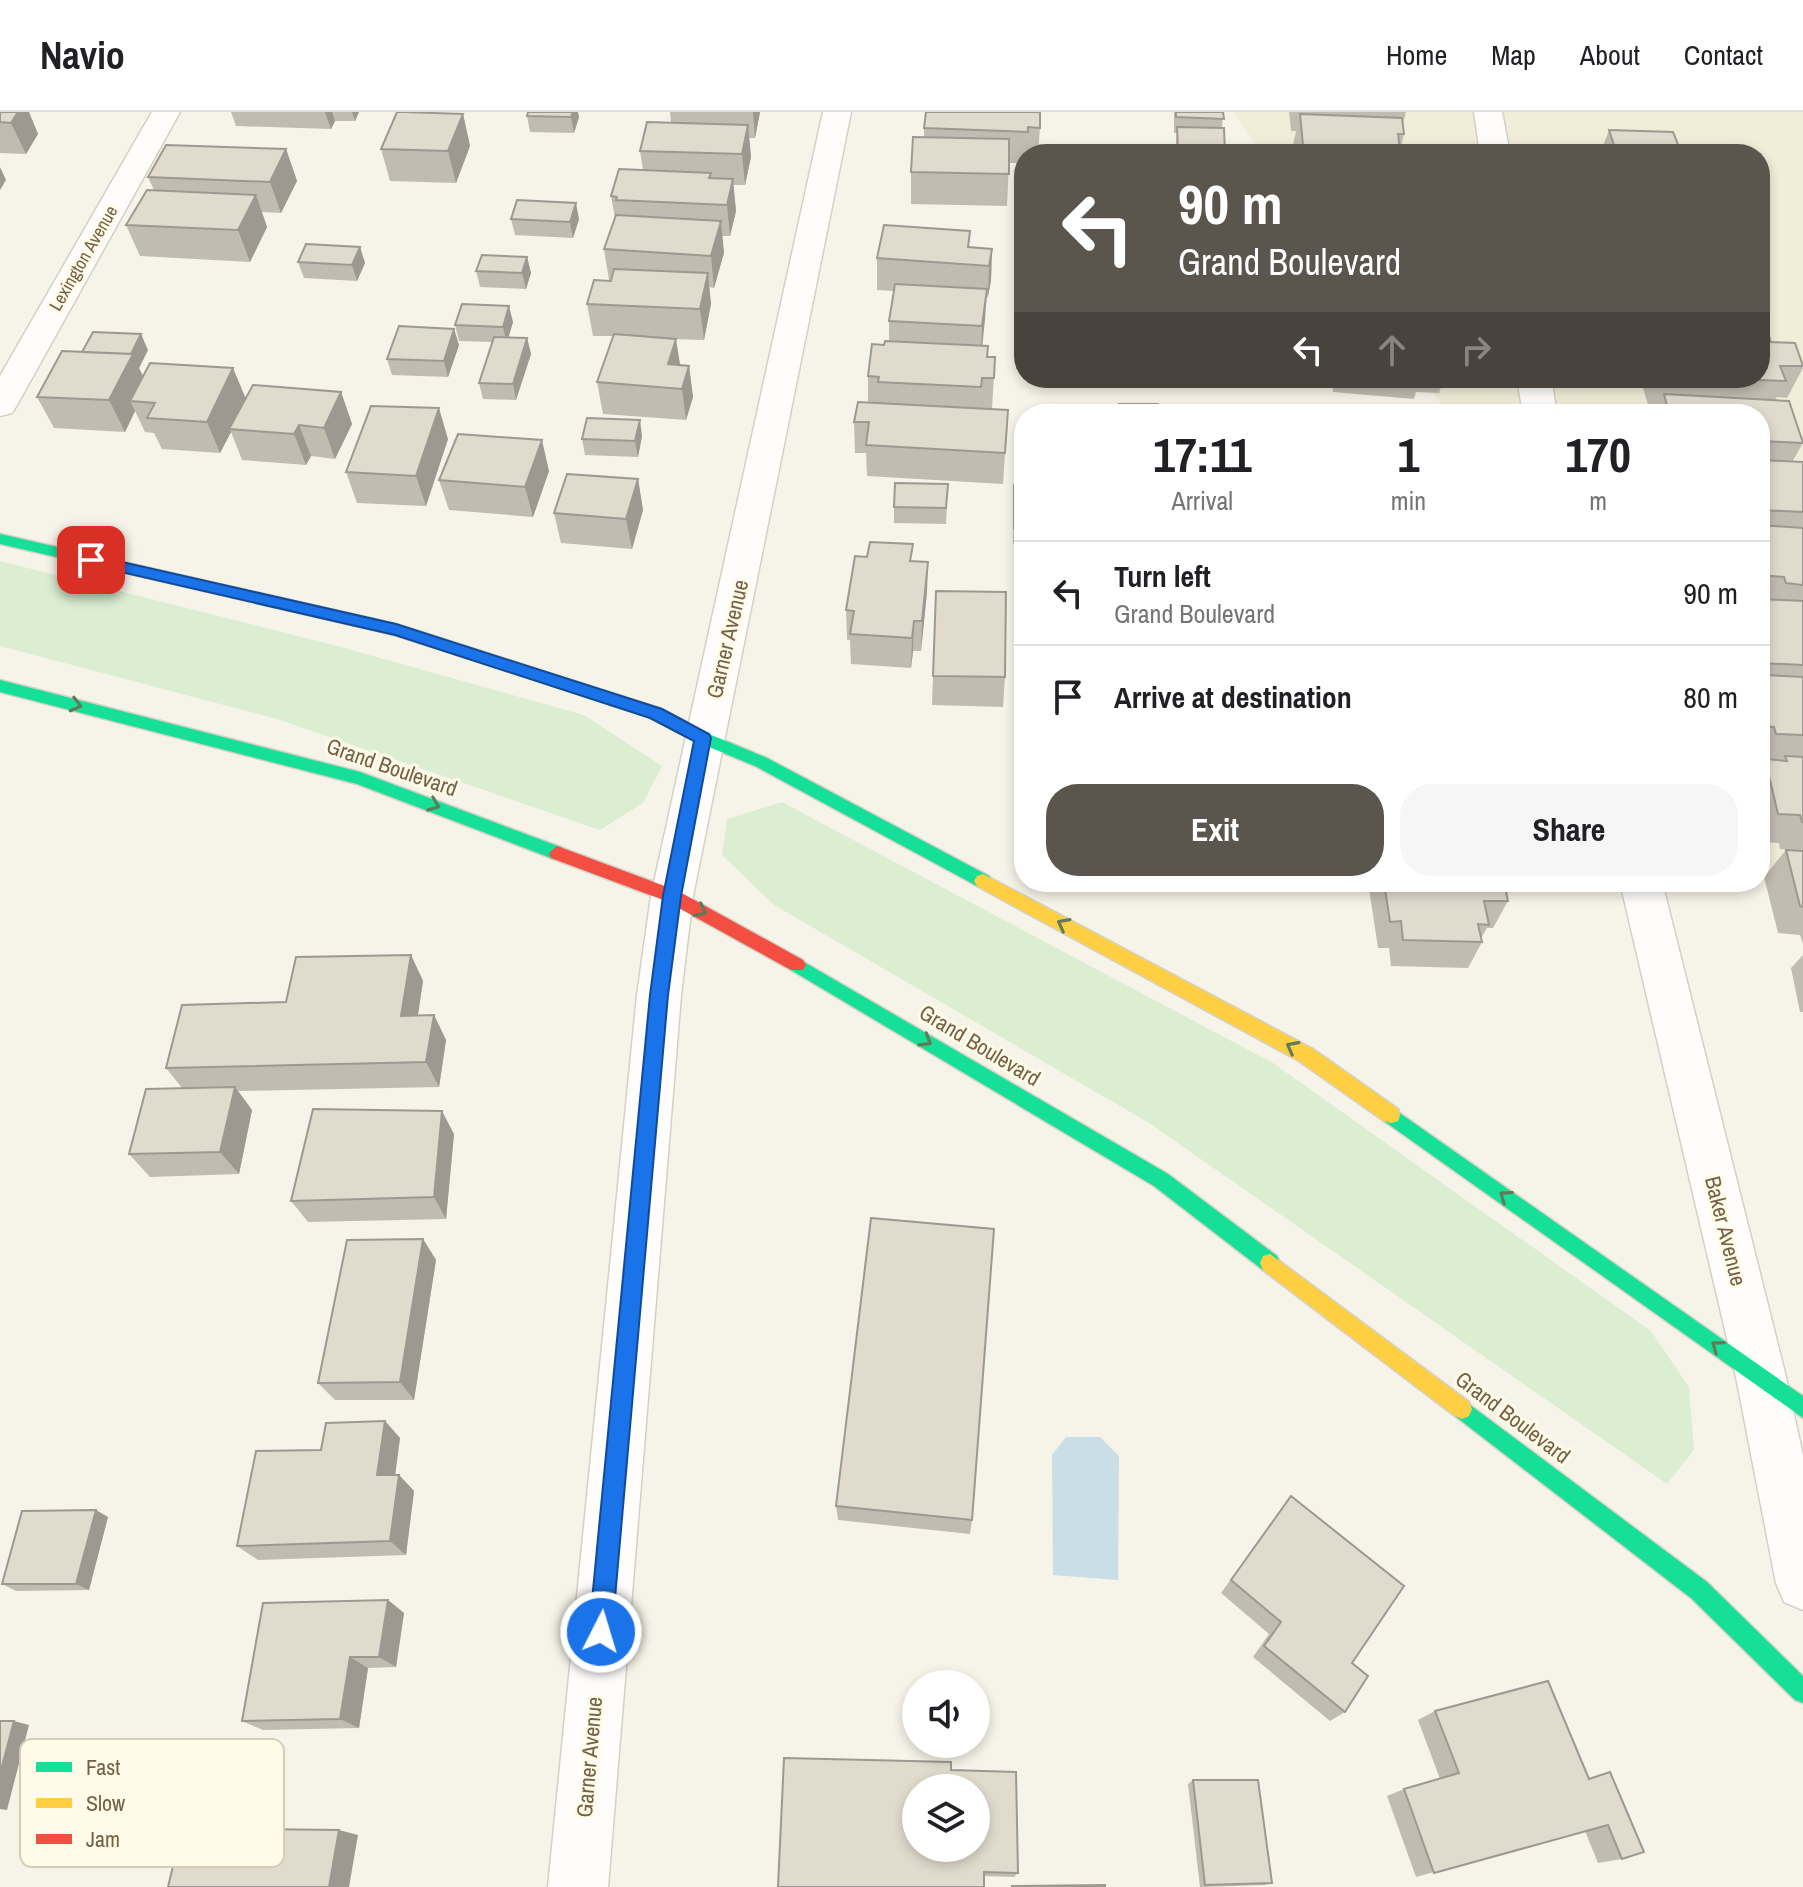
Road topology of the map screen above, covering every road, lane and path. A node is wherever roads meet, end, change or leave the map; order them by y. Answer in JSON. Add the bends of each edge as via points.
{"nodes":[{"id":1,"x":166,"y":112,"type":"edge"},
{"id":2,"x":837,"y":112,"type":"edge"},
{"id":3,"x":1488,"y":112,"type":"edge"},
{"id":4,"x":1493,"y":144,"type":"edge"},
{"id":5,"x":0,"y":405,"type":"edge"},
{"id":6,"x":0,"y":539,"type":"edge"},
{"id":7,"x":0,"y":686,"type":"edge"},
{"id":8,"x":703,"y":738,"type":"junction"},
{"id":9,"x":1643,"y":892,"type":"edge"},
{"id":10,"x":672,"y":896,"type":"junction"},
{"id":11,"x":1761,"y":1377,"type":"junction"},
{"id":12,"x":1803,"y":1408,"type":"edge"},
{"id":13,"x":1803,"y":1583,"type":"edge"},
{"id":14,"x":1803,"y":1692,"type":"edge"},
{"id":15,"x":578,"y":1887,"type":"edge"}],
"edges":[{"from":1,"to":5,"type":"street","name":"Lexington Avenue"},
{"from":2,"to":8,"type":"street","name":"Garner Avenue"},
{"from":3,"to":4,"type":"street"},
{"from":6,"to":8,"type":"street","via":[[396,630],[656,713]]},
{"from":7,"to":10,"type":"street","name":"Grand Boulevard","one_way":true,"via":[[360,778]]},
{"from":8,"to":10,"type":"street","name":"Garner Avenue"},
{"from":11,"to":8,"type":"street","one_way":true,"via":[[1306,1055],[761,762]]},
{"from":9,"to":11,"type":"street","name":"Baker Avenue"},
{"from":10,"to":14,"type":"street","name":"Grand Boulevard","one_way":true,"via":[[1161,1180],[1699,1590]]},
{"from":10,"to":15,"type":"street","name":"Garner Avenue"},
{"from":11,"to":12,"type":"street"},
{"from":11,"to":13,"type":"street","name":"Baker Avenue"}]}
